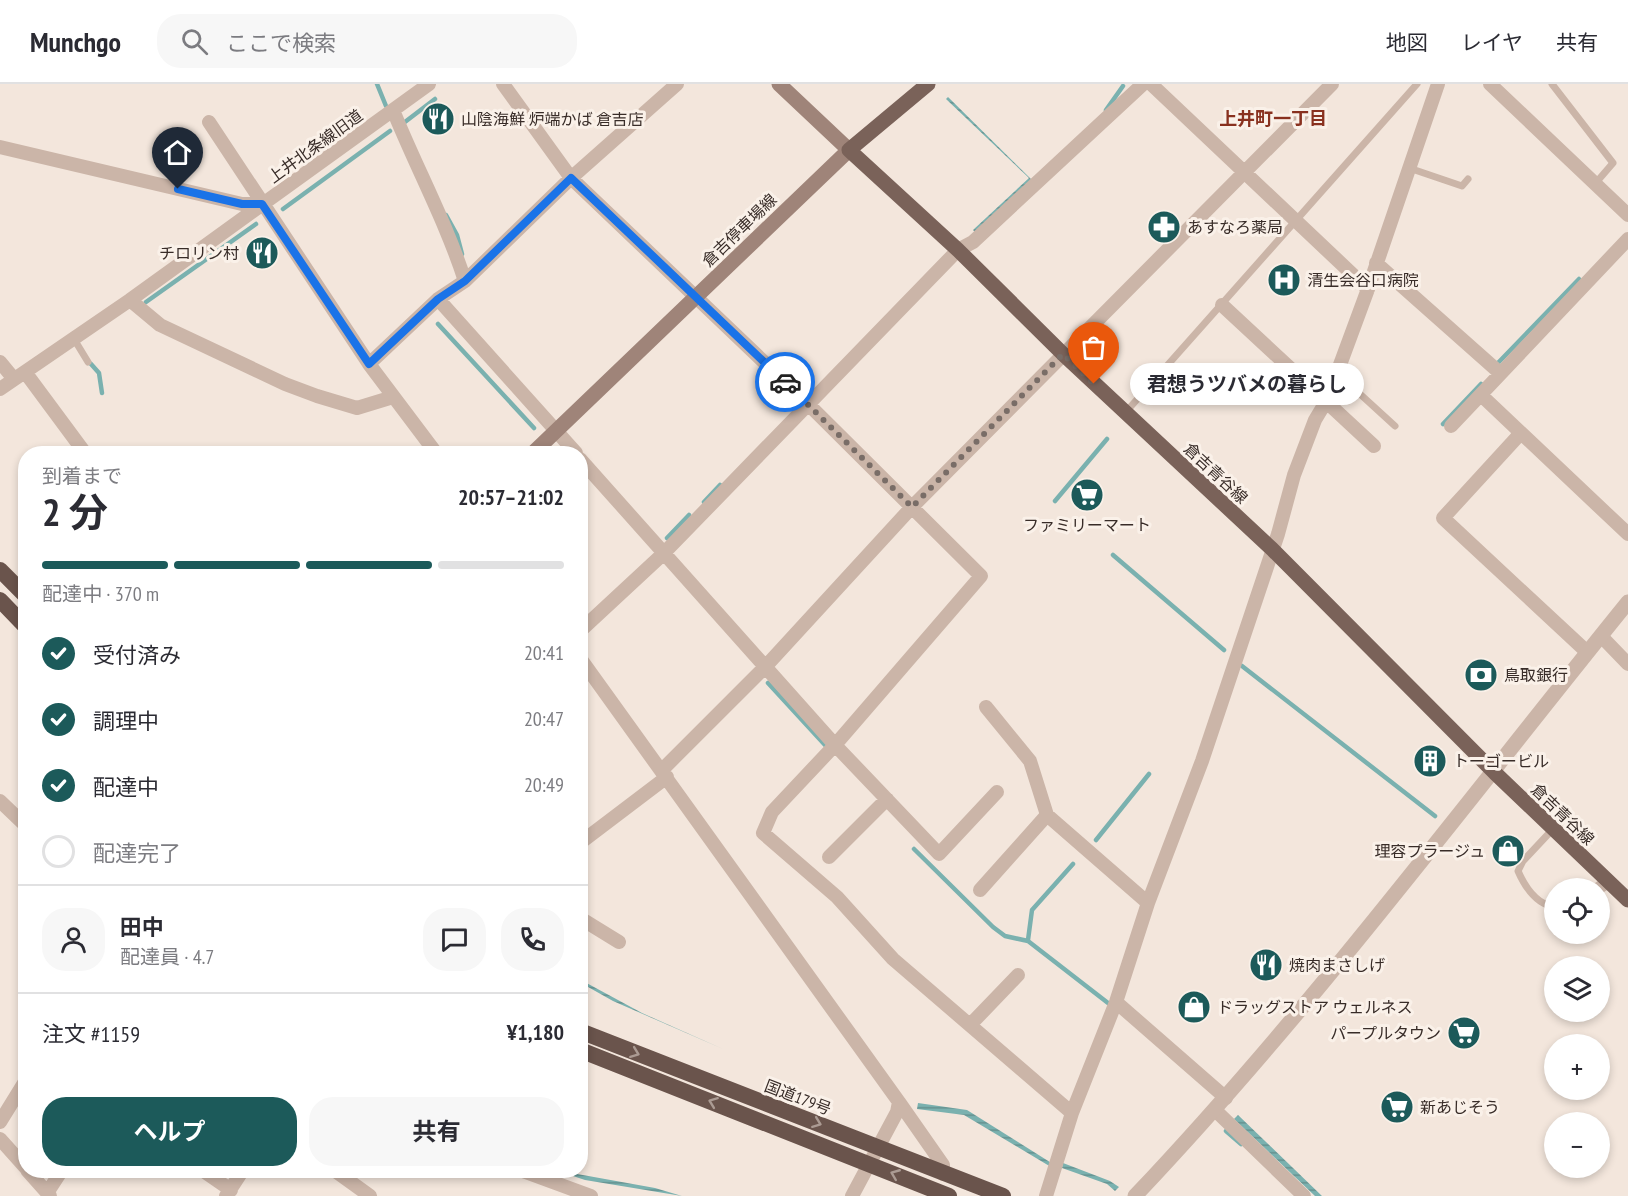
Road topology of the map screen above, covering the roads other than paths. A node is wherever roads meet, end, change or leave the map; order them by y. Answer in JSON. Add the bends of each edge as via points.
{"nodes":[{"id":1,"x":429,"y":84,"type":"edge"},
{"id":2,"x":503,"y":84,"type":"edge"},
{"id":3,"x":677,"y":84,"type":"edge"},
{"id":4,"x":779,"y":84,"type":"edge"},
{"id":5,"x":928,"y":84,"type":"edge"},
{"id":6,"x":1143,"y":84,"type":"edge"},
{"id":7,"x":1150,"y":84,"type":"edge"},
{"id":8,"x":1332,"y":84,"type":"edge"},
{"id":9,"x":1418,"y":84,"type":"edge"},
{"id":10,"x":1438,"y":84,"type":"edge"},
{"id":11,"x":1490,"y":84,"type":"edge"},
{"id":12,"x":1552,"y":84,"type":"edge"},
{"id":13,"x":393,"y":110,"type":"junction"},
{"id":14,"x":209,"y":122,"type":"dead end"},
{"id":15,"x":0,"y":147,"type":"edge"},
{"id":16,"x":849,"y":150,"type":"junction"},
{"id":17,"x":1409,"y":168,"type":"junction"},
{"id":18,"x":1244,"y":171,"type":"junction"},
{"id":19,"x":571,"y":178,"type":"junction"},
{"id":20,"x":1468,"y":179,"type":"dead end"},
{"id":21,"x":1594,"y":185,"type":"junction"},
{"id":22,"x":262,"y":204,"type":"junction"},
{"id":23,"x":1628,"y":215,"type":"edge"},
{"id":24,"x":1294,"y":221,"type":"junction"},
{"id":25,"x":1628,"y":238,"type":"edge"},
{"id":26,"x":958,"y":250,"type":"junction"},
{"id":27,"x":1376,"y":263,"type":"junction"},
{"id":28,"x":465,"y":281,"type":"junction"},
{"id":29,"x":1368,"y":289,"type":"junction"},
{"id":30,"x":696,"y":297,"type":"junction"},
{"id":31,"x":438,"y":299,"type":"junction"},
{"id":32,"x":130,"y":300,"type":"junction"},
{"id":33,"x":1222,"y":305,"type":"junction"},
{"id":34,"x":74,"y":339,"type":"junction"},
{"id":35,"x":1063,"y":354,"type":"junction"},
{"id":36,"x":0,"y":362,"type":"edge"},
{"id":37,"x":88,"y":362,"type":"dead end"},
{"id":38,"x":369,"y":364,"type":"junction"},
{"id":39,"x":1336,"y":372,"type":"junction"},
{"id":40,"x":1500,"y":373,"type":"junction"},
{"id":41,"x":20,"y":376,"type":"junction"},
{"id":42,"x":0,"y":389,"type":"edge"},
{"id":43,"x":1481,"y":395,"type":"junction"},
{"id":44,"x":393,"y":397,"type":"junction"},
{"id":45,"x":1327,"y":400,"type":"junction"},
{"id":46,"x":807,"y":403,"type":"junction"},
{"id":47,"x":1125,"y":413,"type":"junction"},
{"id":48,"x":1395,"y":426,"type":"dead end"},
{"id":49,"x":1451,"y":426,"type":"dead end"},
{"id":50,"x":556,"y":432,"type":"junction"},
{"id":51,"x":1520,"y":434,"type":"junction"},
{"id":52,"x":79,"y":446,"type":"edge"},
{"id":53,"x":431,"y":446,"type":"edge"},
{"id":54,"x":541,"y":446,"type":"edge"},
{"id":55,"x":569,"y":446,"type":"edge"},
{"id":56,"x":1374,"y":446,"type":"dead end"},
{"id":57,"x":588,"y":468,"type":"edge"},
{"id":58,"x":912,"y":507,"type":"junction"},
{"id":59,"x":1628,"y":534,"type":"edge"},
{"id":60,"x":1272,"y":549,"type":"junction"},
{"id":61,"x":663,"y":554,"type":"junction"},
{"id":62,"x":0,"y":570,"type":"edge"},
{"id":63,"x":18,"y":588,"type":"edge"},
{"id":64,"x":0,"y":600,"type":"edge"},
{"id":65,"x":1628,"y":602,"type":"edge"},
{"id":66,"x":18,"y":619,"type":"edge"},
{"id":67,"x":588,"y":624,"type":"edge"},
{"id":68,"x":1601,"y":636,"type":"junction"},
{"id":69,"x":1586,"y":651,"type":"junction"},
{"id":70,"x":1628,"y":664,"type":"edge"},
{"id":71,"x":766,"y":666,"type":"junction"},
{"id":72,"x":588,"y":669,"type":"edge"},
{"id":73,"x":986,"y":707,"type":"dead end"},
{"id":74,"x":835,"y":745,"type":"junction"},
{"id":75,"x":665,"y":773,"type":"junction"},
{"id":76,"x":1495,"y":773,"type":"junction"},
{"id":77,"x":997,"y":792,"type":"dead end"},
{"id":78,"x":887,"y":799,"type":"junction"},
{"id":79,"x":0,"y":801,"type":"edge"},
{"id":80,"x":1047,"y":815,"type":"junction"},
{"id":81,"x":18,"y":818,"type":"edge"},
{"id":82,"x":1554,"y":830,"type":"junction"},
{"id":83,"x":588,"y":836,"type":"edge"},
{"id":84,"x":829,"y":857,"type":"dead end"},
{"id":85,"x":1595,"y":878,"type":"edge"},
{"id":86,"x":980,"y":890,"type":"dead end"},
{"id":87,"x":1610,"y":890,"type":"edge"},
{"id":88,"x":1628,"y":900,"type":"edge"},
{"id":89,"x":1544,"y":901,"type":"edge"},
{"id":90,"x":1148,"y":903,"type":"junction"},
{"id":91,"x":588,"y":923,"type":"edge"},
{"id":92,"x":619,"y":942,"type":"dead end"},
{"id":93,"x":1018,"y":975,"type":"dead end"},
{"id":94,"x":1116,"y":1002,"type":"junction"},
{"id":95,"x":970,"y":1025,"type":"junction"},
{"id":96,"x":588,"y":1034,"type":"edge"},
{"id":97,"x":588,"y":1053,"type":"edge"},
{"id":98,"x":18,"y":1093,"type":"edge"},
{"id":99,"x":1226,"y":1098,"type":"junction"},
{"id":100,"x":899,"y":1102,"type":"junction"},
{"id":101,"x":1216,"y":1111,"type":"junction"},
{"id":102,"x":1072,"y":1113,"type":"junction"},
{"id":103,"x":0,"y":1122,"type":"edge"},
{"id":104,"x":0,"y":1139,"type":"edge"},
{"id":105,"x":878,"y":1147,"type":"junction"},
{"id":106,"x":18,"y":1160,"type":"edge"},
{"id":107,"x":869,"y":1163,"type":"junction"},
{"id":108,"x":943,"y":1174,"type":"junction"},
{"id":109,"x":34,"y":1178,"type":"edge"},
{"id":110,"x":58,"y":1178,"type":"edge"},
{"id":111,"x":211,"y":1178,"type":"edge"},
{"id":112,"x":238,"y":1178,"type":"edge"},
{"id":113,"x":345,"y":1178,"type":"edge"},
{"id":114,"x":542,"y":1178,"type":"edge"},
{"id":115,"x":228,"y":1193,"type":"edge"},
{"id":116,"x":49,"y":1194,"type":"edge"},
{"id":117,"x":370,"y":1196,"type":"edge"},
{"id":118,"x":591,"y":1196,"type":"edge"},
{"id":119,"x":852,"y":1196,"type":"edge"},
{"id":120,"x":949,"y":1196,"type":"edge"},
{"id":121,"x":1003,"y":1196,"type":"edge"},
{"id":122,"x":1046,"y":1196,"type":"edge"},
{"id":123,"x":1135,"y":1196,"type":"edge"},
{"id":124,"x":1304,"y":1196,"type":"edge"}],
"edges":[{"from":1,"to":13,"type":"street","name":"上井北条線旧道"},
{"from":2,"to":19,"type":"street"},
{"from":3,"to":19,"type":"street"},
{"from":4,"to":16,"type":"main road"},
{"from":5,"to":16,"type":"main road"},
{"from":6,"to":26,"type":"street","via":[[973,242]]},
{"from":7,"to":18,"type":"street"},
{"from":8,"to":18,"type":"street"},
{"from":9,"to":24,"type":"lane"},
{"from":10,"to":17,"type":"street"},
{"from":11,"to":21,"type":"street"},
{"from":12,"to":21,"type":"lane","via":[[1613,163]]},
{"from":13,"to":22,"type":"street","name":"上井北条線旧道"},
{"from":13,"to":28,"type":"street","via":[[451,238]]},
{"from":14,"to":22,"type":"street"},
{"from":15,"to":22,"type":"street","name":"上井北条線旧道","via":[[242,204]]},
{"from":16,"to":26,"type":"main road","name":"倉吉青谷線"},
{"from":16,"to":30,"type":"main road","name":"倉吉停車場線"},
{"from":17,"to":20,"type":"lane","via":[[1462,186]]},
{"from":17,"to":27,"type":"street"},
{"from":18,"to":24,"type":"street"},
{"from":18,"to":35,"type":"street"},
{"from":19,"to":28,"type":"street"},
{"from":19,"to":30,"type":"street"},
{"from":21,"to":23,"type":"street"},
{"from":22,"to":32,"type":"street"},
{"from":22,"to":38,"type":"street"},
{"from":24,"to":29,"type":"street"},
{"from":24,"to":33,"type":"lane"},
{"from":25,"to":40,"type":"street"},
{"from":26,"to":35,"type":"main road","name":"倉吉青谷線"},
{"from":26,"to":46,"type":"street"},
{"from":27,"to":29,"type":"street"},
{"from":27,"to":40,"type":"street"},
{"from":28,"to":31,"type":"street"},
{"from":29,"to":39,"type":"street"},
{"from":30,"to":46,"type":"street"},
{"from":30,"to":50,"type":"main road","name":"倉吉停車場線"},
{"from":31,"to":38,"type":"street"},
{"from":31,"to":50,"type":"street"},
{"from":32,"to":34,"type":"street"},
{"from":32,"to":44,"type":"street","via":[[160,324],[285,384],[357,408]]},
{"from":33,"to":45,"type":"street"},
{"from":33,"to":47,"type":"lane"},
{"from":34,"to":37,"type":"lane"},
{"from":34,"to":41,"type":"street"},
{"from":35,"to":47,"type":"main road","name":"倉吉青谷線"},
{"from":35,"to":58,"type":"street"},
{"from":36,"to":41,"type":"street"},
{"from":38,"to":44,"type":"street"},
{"from":39,"to":45,"type":"street"},
{"from":39,"to":48,"type":"lane"},
{"from":40,"to":43,"type":"street"},
{"from":41,"to":42,"type":"street"},
{"from":41,"to":52,"type":"street"},
{"from":43,"to":49,"type":"street"},
{"from":43,"to":51,"type":"street"},
{"from":44,"to":53,"type":"street"},
{"from":45,"to":56,"type":"street"},
{"from":45,"to":60,"type":"street","via":[[1294,475]]},
{"from":46,"to":58,"type":"street"},
{"from":46,"to":61,"type":"street"},
{"from":47,"to":60,"type":"main road","name":"倉吉青谷線"},
{"from":50,"to":54,"type":"main road","name":"倉吉停車場線"},
{"from":50,"to":55,"type":"street"},
{"from":51,"to":59,"type":"street"},
{"from":51,"to":69,"type":"street","via":[[1443,518]]},
{"from":57,"to":61,"type":"street"},
{"from":58,"to":71,"type":"street"},
{"from":58,"to":74,"type":"street","via":[[981,576]]},
{"from":60,"to":76,"type":"main road","name":"倉吉青谷線"},
{"from":60,"to":90,"type":"street","via":[[1202,761]]},
{"from":61,"to":67,"type":"street"},
{"from":61,"to":71,"type":"street"},
{"from":62,"to":63,"type":"highway"},
{"from":64,"to":66,"type":"highway"},
{"from":65,"to":68,"type":"street"},
{"from":68,"to":69,"type":"street"},
{"from":68,"to":70,"type":"street"},
{"from":69,"to":76,"type":"street"},
{"from":71,"to":74,"type":"street"},
{"from":71,"to":75,"type":"street"},
{"from":72,"to":75,"type":"street"},
{"from":73,"to":80,"type":"street","via":[[1030,760]]},
{"from":74,"to":78,"type":"street"},
{"from":74,"to":95,"type":"street","via":[[772,812],[763,833],[837,897],[892,958]]},
{"from":75,"to":83,"type":"street"},
{"from":75,"to":100,"type":"street"},
{"from":76,"to":82,"type":"main road","name":"倉吉青谷線"},
{"from":76,"to":99,"type":"street"},
{"from":77,"to":78,"type":"street","via":[[939,854]]},
{"from":78,"to":84,"type":"street"},
{"from":79,"to":81,"type":"street"},
{"from":80,"to":86,"type":"street"},
{"from":80,"to":90,"type":"street"},
{"from":82,"to":85,"type":"main road","name":"倉吉青谷線"},
{"from":82,"to":89,"type":"lane","via":[[1522,873]]},
{"from":87,"to":88,"type":"main road","name":"倉吉青谷線"},
{"from":90,"to":94,"type":"street"},
{"from":91,"to":92,"type":"street"},
{"from":93,"to":95,"type":"street"},
{"from":94,"to":99,"type":"street"},
{"from":94,"to":102,"type":"street"},
{"from":95,"to":102,"type":"street"},
{"from":96,"to":105,"type":"highway","name":"国道179号","one_way":true},
{"from":107,"to":97,"type":"highway","one_way":true},
{"from":98,"to":103,"type":"street"},
{"from":99,"to":101,"type":"street"},
{"from":100,"to":105,"type":"street"},
{"from":100,"to":108,"type":"street","via":[[943,1165]]},
{"from":101,"to":123,"type":"street"},
{"from":101,"to":124,"type":"street"},
{"from":102,"to":122,"type":"street"},
{"from":104,"to":106,"type":"street"},
{"from":105,"to":107,"type":"street"},
{"from":105,"to":108,"type":"highway","name":"国道179号"},
{"from":107,"to":119,"type":"street"},
{"from":120,"to":107,"type":"highway","one_way":true},
{"from":108,"to":121,"type":"highway","name":"国道179号"},
{"from":109,"to":116,"type":"street"},
{"from":110,"to":116,"type":"street"},
{"from":111,"to":115,"type":"street"},
{"from":112,"to":115,"type":"street"},
{"from":113,"to":117,"type":"street"},
{"from":114,"to":118,"type":"street"}]}
